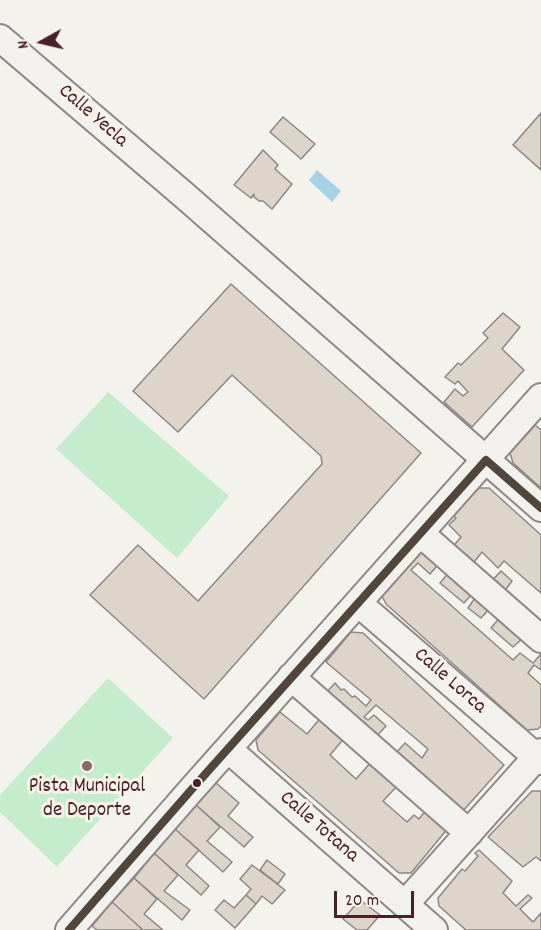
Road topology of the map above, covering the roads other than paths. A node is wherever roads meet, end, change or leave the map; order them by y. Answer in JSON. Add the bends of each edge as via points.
{"nodes":[{"id":1,"x":0,"y":38,"type":"edge"},
{"id":2,"x":541,"y":397,"type":"edge"},
{"id":3,"x":486,"y":460,"type":"junction"},
{"id":4,"x":541,"y":508,"type":"edge"},
{"id":5,"x":420,"y":533,"type":"junction"},
{"id":6,"x":358,"y":603,"type":"junction"},
{"id":7,"x":541,"y":639,"type":"edge"},
{"id":8,"x":291,"y":677,"type":"junction"},
{"id":9,"x":228,"y":749,"type":"junction"},
{"id":10,"x":540,"y":757,"type":"edge"},
{"id":11,"x":469,"y":833,"type":"junction"},
{"id":12,"x":405,"y":904,"type":"junction"},
{"id":13,"x":69,"y":930,"type":"edge"},
{"id":14,"x":434,"y":930,"type":"edge"}],
"edges":[{"from":1,"to":3,"type":"street","name":"Calle Yecla"},
{"from":2,"to":3,"type":"street"},
{"from":3,"to":4,"type":"street","name":"Calle Yecla"},
{"from":3,"to":5,"type":"street"},
{"from":5,"to":6,"type":"street"},
{"from":5,"to":7,"type":"street"},
{"from":6,"to":8,"type":"street"},
{"from":6,"to":10,"type":"street","name":"Calle Lorca"},
{"from":8,"to":9,"type":"street"},
{"from":8,"to":11,"type":"street"},
{"from":9,"to":12,"type":"street","name":"Calle Totana"},
{"from":9,"to":13,"type":"street"},
{"from":10,"to":11,"type":"street"},
{"from":11,"to":12,"type":"street"},
{"from":12,"to":14,"type":"street","name":"Calle Totana"}]}
